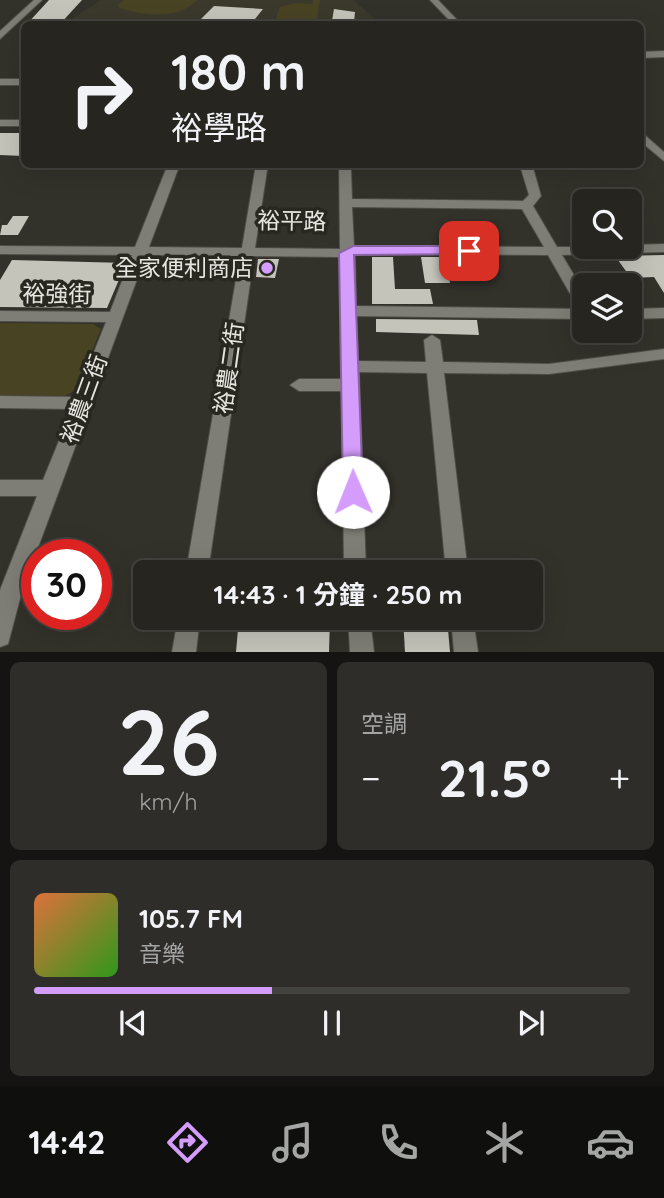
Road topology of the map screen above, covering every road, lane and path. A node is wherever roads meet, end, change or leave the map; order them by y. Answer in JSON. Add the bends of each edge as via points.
{"nodes":[{"id":1,"x":30,"y":0,"type":"edge"},
{"id":2,"x":37,"y":0,"type":"edge"},
{"id":3,"x":434,"y":0,"type":"edge"},
{"id":4,"x":454,"y":21,"type":"edge"},
{"id":5,"x":4,"y":26,"type":"edge"},
{"id":6,"x":0,"y":36,"type":"edge"},
{"id":7,"x":664,"y":54,"type":"edge"},
{"id":8,"x":644,"y":55,"type":"edge"},
{"id":9,"x":0,"y":82,"type":"edge"},
{"id":10,"x":21,"y":82,"type":"edge"},
{"id":11,"x":0,"y":123,"type":"edge"},
{"id":12,"x":21,"y":123,"type":"edge"},
{"id":13,"x":644,"y":138,"type":"edge"},
{"id":14,"x":664,"y":158,"type":"edge"},
{"id":15,"x":172,"y":168,"type":"edge"},
{"id":16,"x":261,"y":168,"type":"edge"},
{"id":17,"x":345,"y":168,"type":"edge"},
{"id":18,"x":527,"y":168,"type":"edge"},
{"id":19,"x":347,"y":203,"type":"junction"},
{"id":20,"x":526,"y":205,"type":"junction"},
{"id":21,"x":0,"y":240,"type":"edge"},
{"id":22,"x":142,"y":246,"type":"junction"},
{"id":23,"x":247,"y":248,"type":"junction"},
{"id":24,"x":664,"y":248,"type":"edge"},
{"id":25,"x":349,"y":249,"type":"junction"},
{"id":26,"x":0,"y":250,"type":"edge"},
{"id":27,"x":551,"y":251,"type":"junction"},
{"id":28,"x":572,"y":284,"type":"edge"},
{"id":29,"x":349,"y":310,"type":"junction"},
{"id":30,"x":572,"y":314,"type":"edge"},
{"id":31,"x":0,"y":316,"type":"edge"},
{"id":32,"x":642,"y":316,"type":"edge"},
{"id":33,"x":114,"y":317,"type":"junction"},
{"id":34,"x":662,"y":318,"type":"edge"},
{"id":35,"x":432,"y":340,"type":"dead end"},
{"id":36,"x":664,"y":354,"type":"edge"},
{"id":37,"x":433,"y":368,"type":"junction"},
{"id":38,"x":350,"y":376,"type":"junction"},
{"id":39,"x":299,"y":385,"type":"dead end"},
{"id":40,"x":0,"y":402,"type":"edge"},
{"id":41,"x":82,"y":403,"type":"junction"},
{"id":42,"x":0,"y":488,"type":"edge"},
{"id":43,"x":51,"y":488,"type":"junction"},
{"id":44,"x":199,"y":560,"type":"edge"},
{"id":45,"x":355,"y":560,"type":"edge"},
{"id":46,"x":456,"y":560,"type":"edge"},
{"id":47,"x":187,"y":630,"type":"edge"},
{"id":48,"x":360,"y":630,"type":"edge"},
{"id":49,"x":463,"y":630,"type":"edge"},
{"id":50,"x":0,"y":636,"type":"edge"},
{"id":51,"x":184,"y":652,"type":"edge"},
{"id":52,"x":362,"y":652,"type":"edge"},
{"id":53,"x":466,"y":652,"type":"edge"}],
"edges":[{"from":1,"to":5,"type":"street"},
{"from":2,"to":5,"type":"street"},
{"from":3,"to":4,"type":"street"},
{"from":5,"to":6,"type":"street"},
{"from":7,"to":8,"type":"street"},
{"from":9,"to":10,"type":"street"},
{"from":11,"to":12,"type":"street"},
{"from":13,"to":14,"type":"street"},
{"from":15,"to":22,"type":"street","name":"裕農三街"},
{"from":16,"to":23,"type":"street","name":"裕農二街"},
{"from":17,"to":19,"type":"street"},
{"from":18,"to":20,"type":"street","via":[[535,196]]},
{"from":19,"to":20,"type":"street"},
{"from":19,"to":25,"type":"street"},
{"from":20,"to":27,"type":"street"},
{"from":21,"to":22,"type":"street","name":"裕平路"},
{"from":22,"to":23,"type":"street","name":"裕平路"},
{"from":22,"to":26,"type":"street","name":"裕平路"},
{"from":22,"to":33,"type":"street","name":"裕農三街"},
{"from":23,"to":25,"type":"street","name":"裕平路"},
{"from":23,"to":44,"type":"street","name":"裕農二街"},
{"from":24,"to":27,"type":"street","name":"裕平路"},
{"from":25,"to":27,"type":"street","name":"裕平路"},
{"from":25,"to":29,"type":"street"},
{"from":27,"to":28,"type":"street"},
{"from":29,"to":30,"type":"street"},
{"from":29,"to":38,"type":"street"},
{"from":31,"to":33,"type":"street","name":"裕強街"},
{"from":32,"to":34,"type":"street"},
{"from":33,"to":41,"type":"street","name":"裕農三街"},
{"from":35,"to":37,"type":"street"},
{"from":36,"to":37,"type":"street","via":[[549,369]]},
{"from":37,"to":38,"type":"street"},
{"from":37,"to":46,"type":"street"},
{"from":38,"to":39,"type":"street"},
{"from":38,"to":45,"type":"street"},
{"from":40,"to":41,"type":"street"},
{"from":41,"to":43,"type":"street","name":"裕農三街"},
{"from":42,"to":43,"type":"street"},
{"from":43,"to":50,"type":"street","name":"裕農三街","via":[[11,591]]},
{"from":47,"to":51,"type":"street"},
{"from":48,"to":52,"type":"street"},
{"from":49,"to":53,"type":"street"}]}
